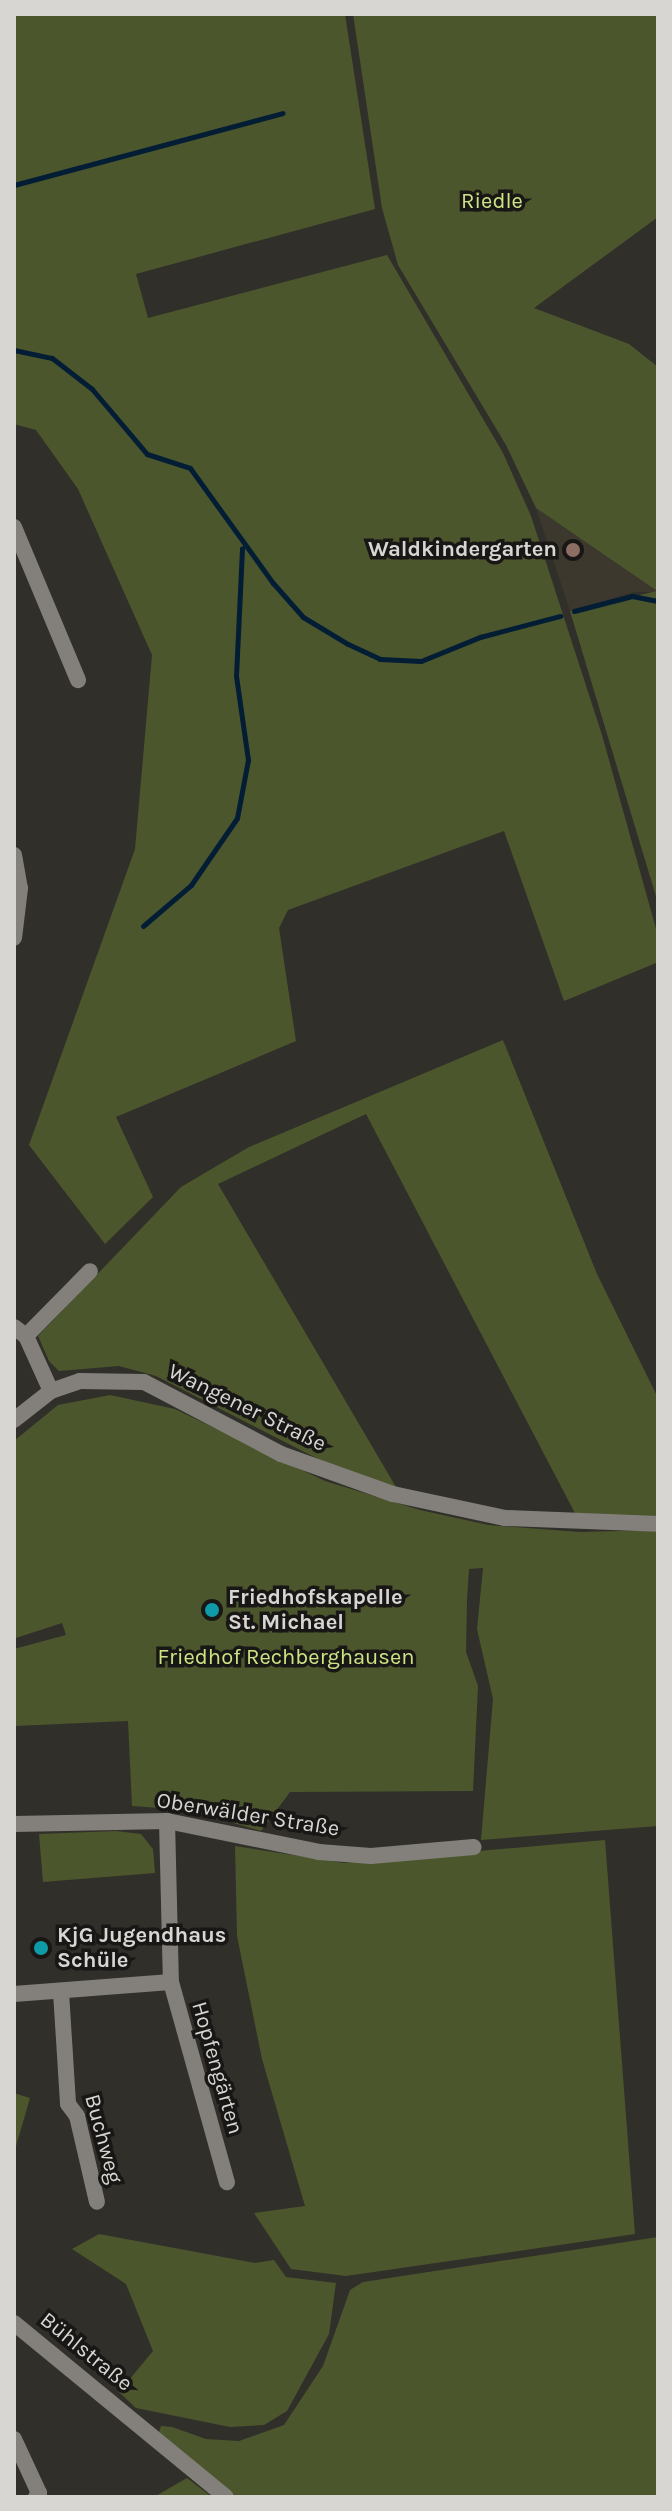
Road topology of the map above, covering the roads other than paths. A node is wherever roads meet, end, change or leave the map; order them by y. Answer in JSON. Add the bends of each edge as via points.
{"nodes":[{"id":1,"x":14,"y":527,"type":"edge"},
{"id":2,"x":78,"y":680,"type":"dead end"},
{"id":3,"x":14,"y":855,"type":"edge"},
{"id":4,"x":14,"y":938,"type":"edge"},
{"id":5,"x":90,"y":1271,"type":"dead end"},
{"id":6,"x":20,"y":1331,"type":"edge"},
{"id":7,"x":51,"y":1391,"type":"junction"},
{"id":8,"x":14,"y":1420,"type":"edge"},
{"id":9,"x":658,"y":1524,"type":"edge"},
{"id":10,"x":167,"y":1821,"type":"junction"},
{"id":11,"x":14,"y":1824,"type":"edge"},
{"id":12,"x":474,"y":1847,"type":"dead end"},
{"id":13,"x":171,"y":1982,"type":"junction"},
{"id":14,"x":61,"y":1992,"type":"junction"},
{"id":15,"x":14,"y":1994,"type":"edge"},
{"id":16,"x":227,"y":2182,"type":"dead end"},
{"id":17,"x":97,"y":2202,"type":"dead end"},
{"id":18,"x":14,"y":2323,"type":"edge"},
{"id":19,"x":14,"y":2439,"type":"edge"},
{"id":20,"x":36,"y":2497,"type":"edge"},
{"id":21,"x":226,"y":2497,"type":"edge"}],
"edges":[{"from":1,"to":2,"type":"street"},
{"from":3,"to":4,"type":"street","via":[[20,888]]},
{"from":5,"to":6,"type":"street"},
{"from":6,"to":7,"type":"street"},
{"from":7,"to":8,"type":"street","name":"Wangener Straße"},
{"from":7,"to":9,"type":"street","name":"Wangener Straße","via":[[98,1379],[144,1382],[281,1454],[449,1508],[505,1518]]},
{"from":10,"to":11,"type":"street","name":"Oberwälder Straße"},
{"from":10,"to":12,"type":"street","name":"Oberwälder Straße","via":[[319,1852],[371,1856]]},
{"from":10,"to":13,"type":"street","name":"Hopfengärten"},
{"from":13,"to":14,"type":"street"},
{"from":13,"to":16,"type":"street","name":"Hopfengärten"},
{"from":14,"to":15,"type":"street"},
{"from":14,"to":17,"type":"street","name":"Buchweg","via":[[68,2104],[77,2116]]},
{"from":18,"to":21,"type":"street","name":"Bühlstraße"},
{"from":19,"to":20,"type":"street","via":[[39,2493]]}]}
